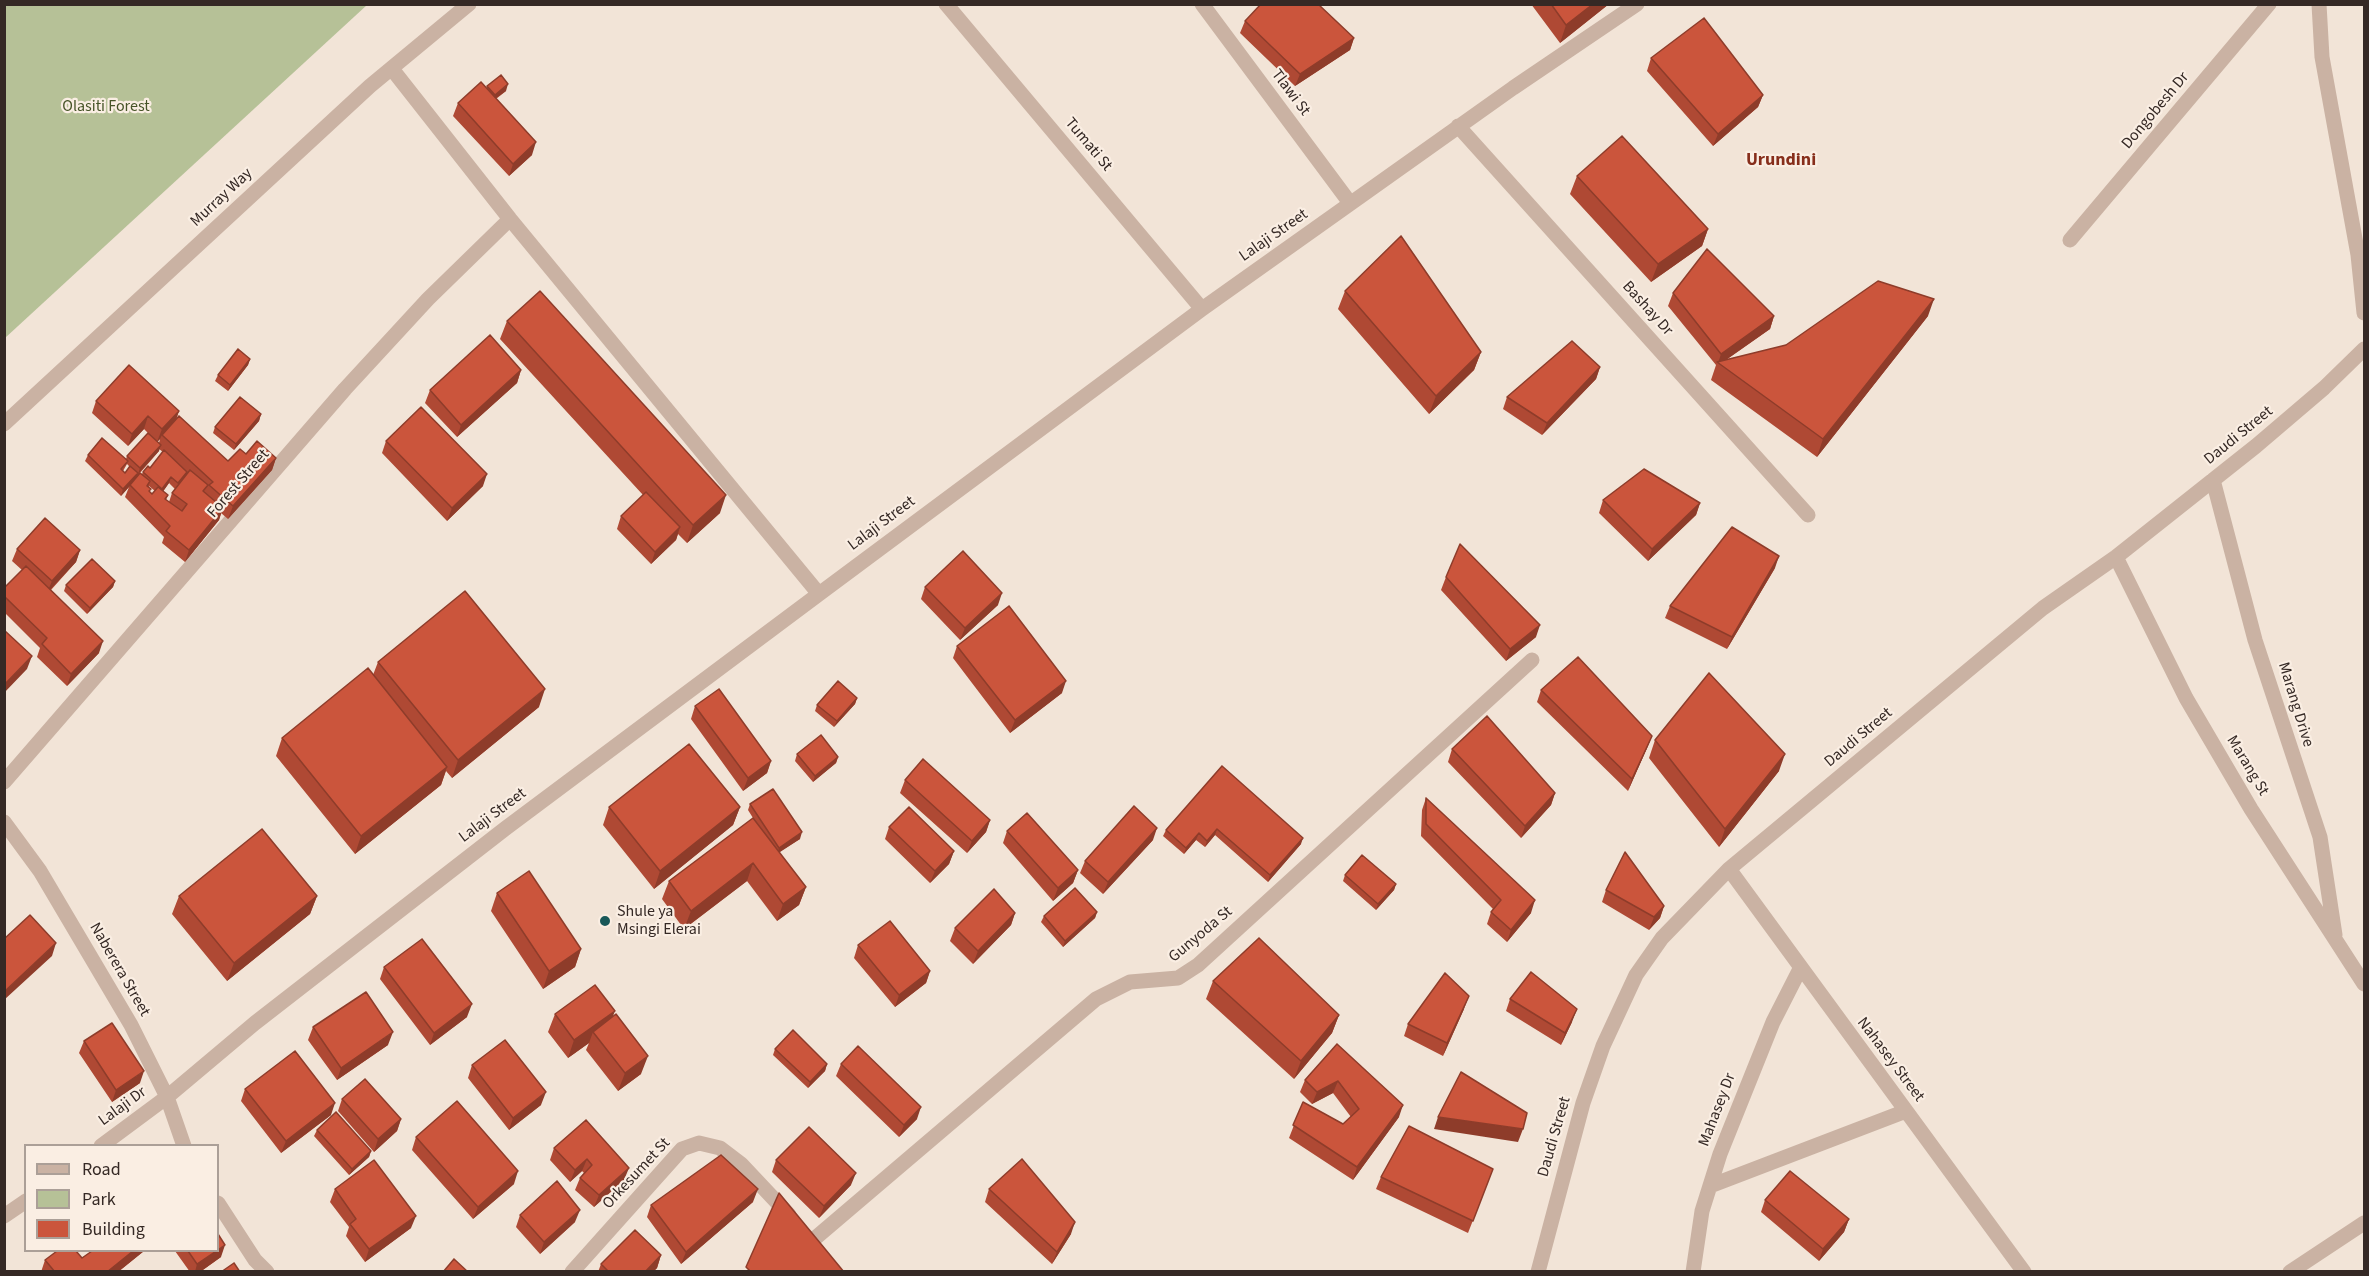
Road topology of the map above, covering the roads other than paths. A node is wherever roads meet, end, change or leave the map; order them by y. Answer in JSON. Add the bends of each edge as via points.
{"nodes":[{"id":1,"x":469,"y":4,"type":"edge"},
{"id":2,"x":946,"y":4,"type":"edge"},
{"id":3,"x":1202,"y":4,"type":"edge"},
{"id":4,"x":1637,"y":4,"type":"edge"},
{"id":5,"x":2269,"y":4,"type":"edge"},
{"id":6,"x":2319,"y":4,"type":"edge"},
{"id":7,"x":392,"y":69,"type":"junction"},
{"id":8,"x":1458,"y":126,"type":"junction"},
{"id":9,"x":1350,"y":203,"type":"junction"},
{"id":10,"x":510,"y":219,"type":"junction"},
{"id":11,"x":2070,"y":240,"type":"dead end"},
{"id":12,"x":1202,"y":309,"type":"junction"},
{"id":13,"x":2364,"y":313,"type":"edge"},
{"id":14,"x":2364,"y":349,"type":"edge"},
{"id":15,"x":4,"y":424,"type":"edge"},
{"id":16,"x":2213,"y":480,"type":"junction"},
{"id":17,"x":1808,"y":515,"type":"dead end"},
{"id":18,"x":2116,"y":557,"type":"junction"},
{"id":19,"x":819,"y":594,"type":"junction"},
{"id":20,"x":1532,"y":660,"type":"dead end"},
{"id":21,"x":4,"y":782,"type":"edge"},
{"id":22,"x":4,"y":822,"type":"edge"},
{"id":23,"x":1729,"y":869,"type":"junction"},
{"id":24,"x":2336,"y":941,"type":"junction"},
{"id":25,"x":1800,"y":969,"type":"junction"},
{"id":26,"x":2364,"y":984,"type":"edge"},
{"id":27,"x":167,"y":1097,"type":"junction"},
{"id":28,"x":1906,"y":1111,"type":"junction"},
{"id":29,"x":104,"y":1144,"type":"edge"},
{"id":30,"x":183,"y":1144,"type":"edge"},
{"id":31,"x":1710,"y":1186,"type":"junction"},
{"id":32,"x":24,"y":1202,"type":"edge"},
{"id":33,"x":219,"y":1205,"type":"edge"},
{"id":34,"x":4,"y":1216,"type":"edge"},
{"id":35,"x":2364,"y":1223,"type":"edge"},
{"id":36,"x":805,"y":1232,"type":"junction"},
{"id":37,"x":825,"y":1256,"type":"edge"},
{"id":38,"x":267,"y":1272,"type":"edge"},
{"id":39,"x":572,"y":1272,"type":"edge"},
{"id":40,"x":1538,"y":1272,"type":"edge"},
{"id":41,"x":1693,"y":1272,"type":"edge"},
{"id":42,"x":2024,"y":1272,"type":"edge"},
{"id":43,"x":2290,"y":1272,"type":"edge"}],
"edges":[{"from":1,"to":7,"type":"street","name":"Murray Way"},
{"from":2,"to":12,"type":"street","name":"Tumati St"},
{"from":3,"to":9,"type":"street","name":"Tlawi St"},
{"from":4,"to":8,"type":"street","name":"Lalaji Street"},
{"from":5,"to":11,"type":"street","name":"Dongobesh Dr"},
{"from":6,"to":13,"type":"street","via":[[2322,57],[2358,255]]},
{"from":7,"to":10,"type":"street"},
{"from":7,"to":15,"type":"street","name":"Murray Way"},
{"from":8,"to":9,"type":"street","name":"Lalaji Street"},
{"from":8,"to":17,"type":"street","name":"Bashay Dr"},
{"from":9,"to":12,"type":"street","name":"Lalaji Street"},
{"from":10,"to":19,"type":"street"},
{"from":10,"to":21,"type":"street","name":"Forest Street","via":[[428,298],[345,389]]},
{"from":12,"to":19,"type":"street","name":"Lalaji Street"},
{"from":14,"to":16,"type":"street","name":"Daudi Street","via":[[2324,388]]},
{"from":16,"to":18,"type":"street","name":"Daudi Street"},
{"from":16,"to":24,"type":"street","name":"Marang Drive","via":[[2255,640],[2320,837]]},
{"from":18,"to":23,"type":"street","name":"Daudi Street","via":[[2043,608]]},
{"from":18,"to":24,"type":"street","name":"Marang St","via":[[2186,698]]},
{"from":19,"to":27,"type":"street","name":"Lalaji Street","via":[[507,828],[255,1023]]},
{"from":20,"to":36,"type":"street","name":"Gunyoda St","via":[[1198,965],[1178,978],[1131,982],[1096,999]]},
{"from":22,"to":27,"type":"street","name":"Naberera Street","via":[[40,871],[131,1025]]},
{"from":23,"to":25,"type":"street","name":"Nahasey Street"},
{"from":23,"to":40,"type":"street","name":"Daudi Street","via":[[1662,938],[1625,996],[1583,1103]]},
{"from":24,"to":26,"type":"street","name":"Marang St"},
{"from":25,"to":28,"type":"street","name":"Nahasey Street"},
{"from":25,"to":31,"type":"street","name":"Mahasey Dr","via":[[1745,1088]]},
{"from":27,"to":29,"type":"street","name":"Lalaji Dr"},
{"from":27,"to":30,"type":"street","name":"Naberera Street"},
{"from":28,"to":31,"type":"street"},
{"from":28,"to":42,"type":"street","name":"Nahasey Street"},
{"from":31,"to":41,"type":"street","name":"Mahasey Dr","via":[[1702,1211]]},
{"from":32,"to":34,"type":"street"},
{"from":33,"to":38,"type":"street"},
{"from":35,"to":43,"type":"street"},
{"from":36,"to":37,"type":"street","name":"Orkesumet St"},
{"from":36,"to":39,"type":"street","name":"Orkesumet St","via":[[741,1164],[720,1148],[699,1143],[682,1149]]}]}
